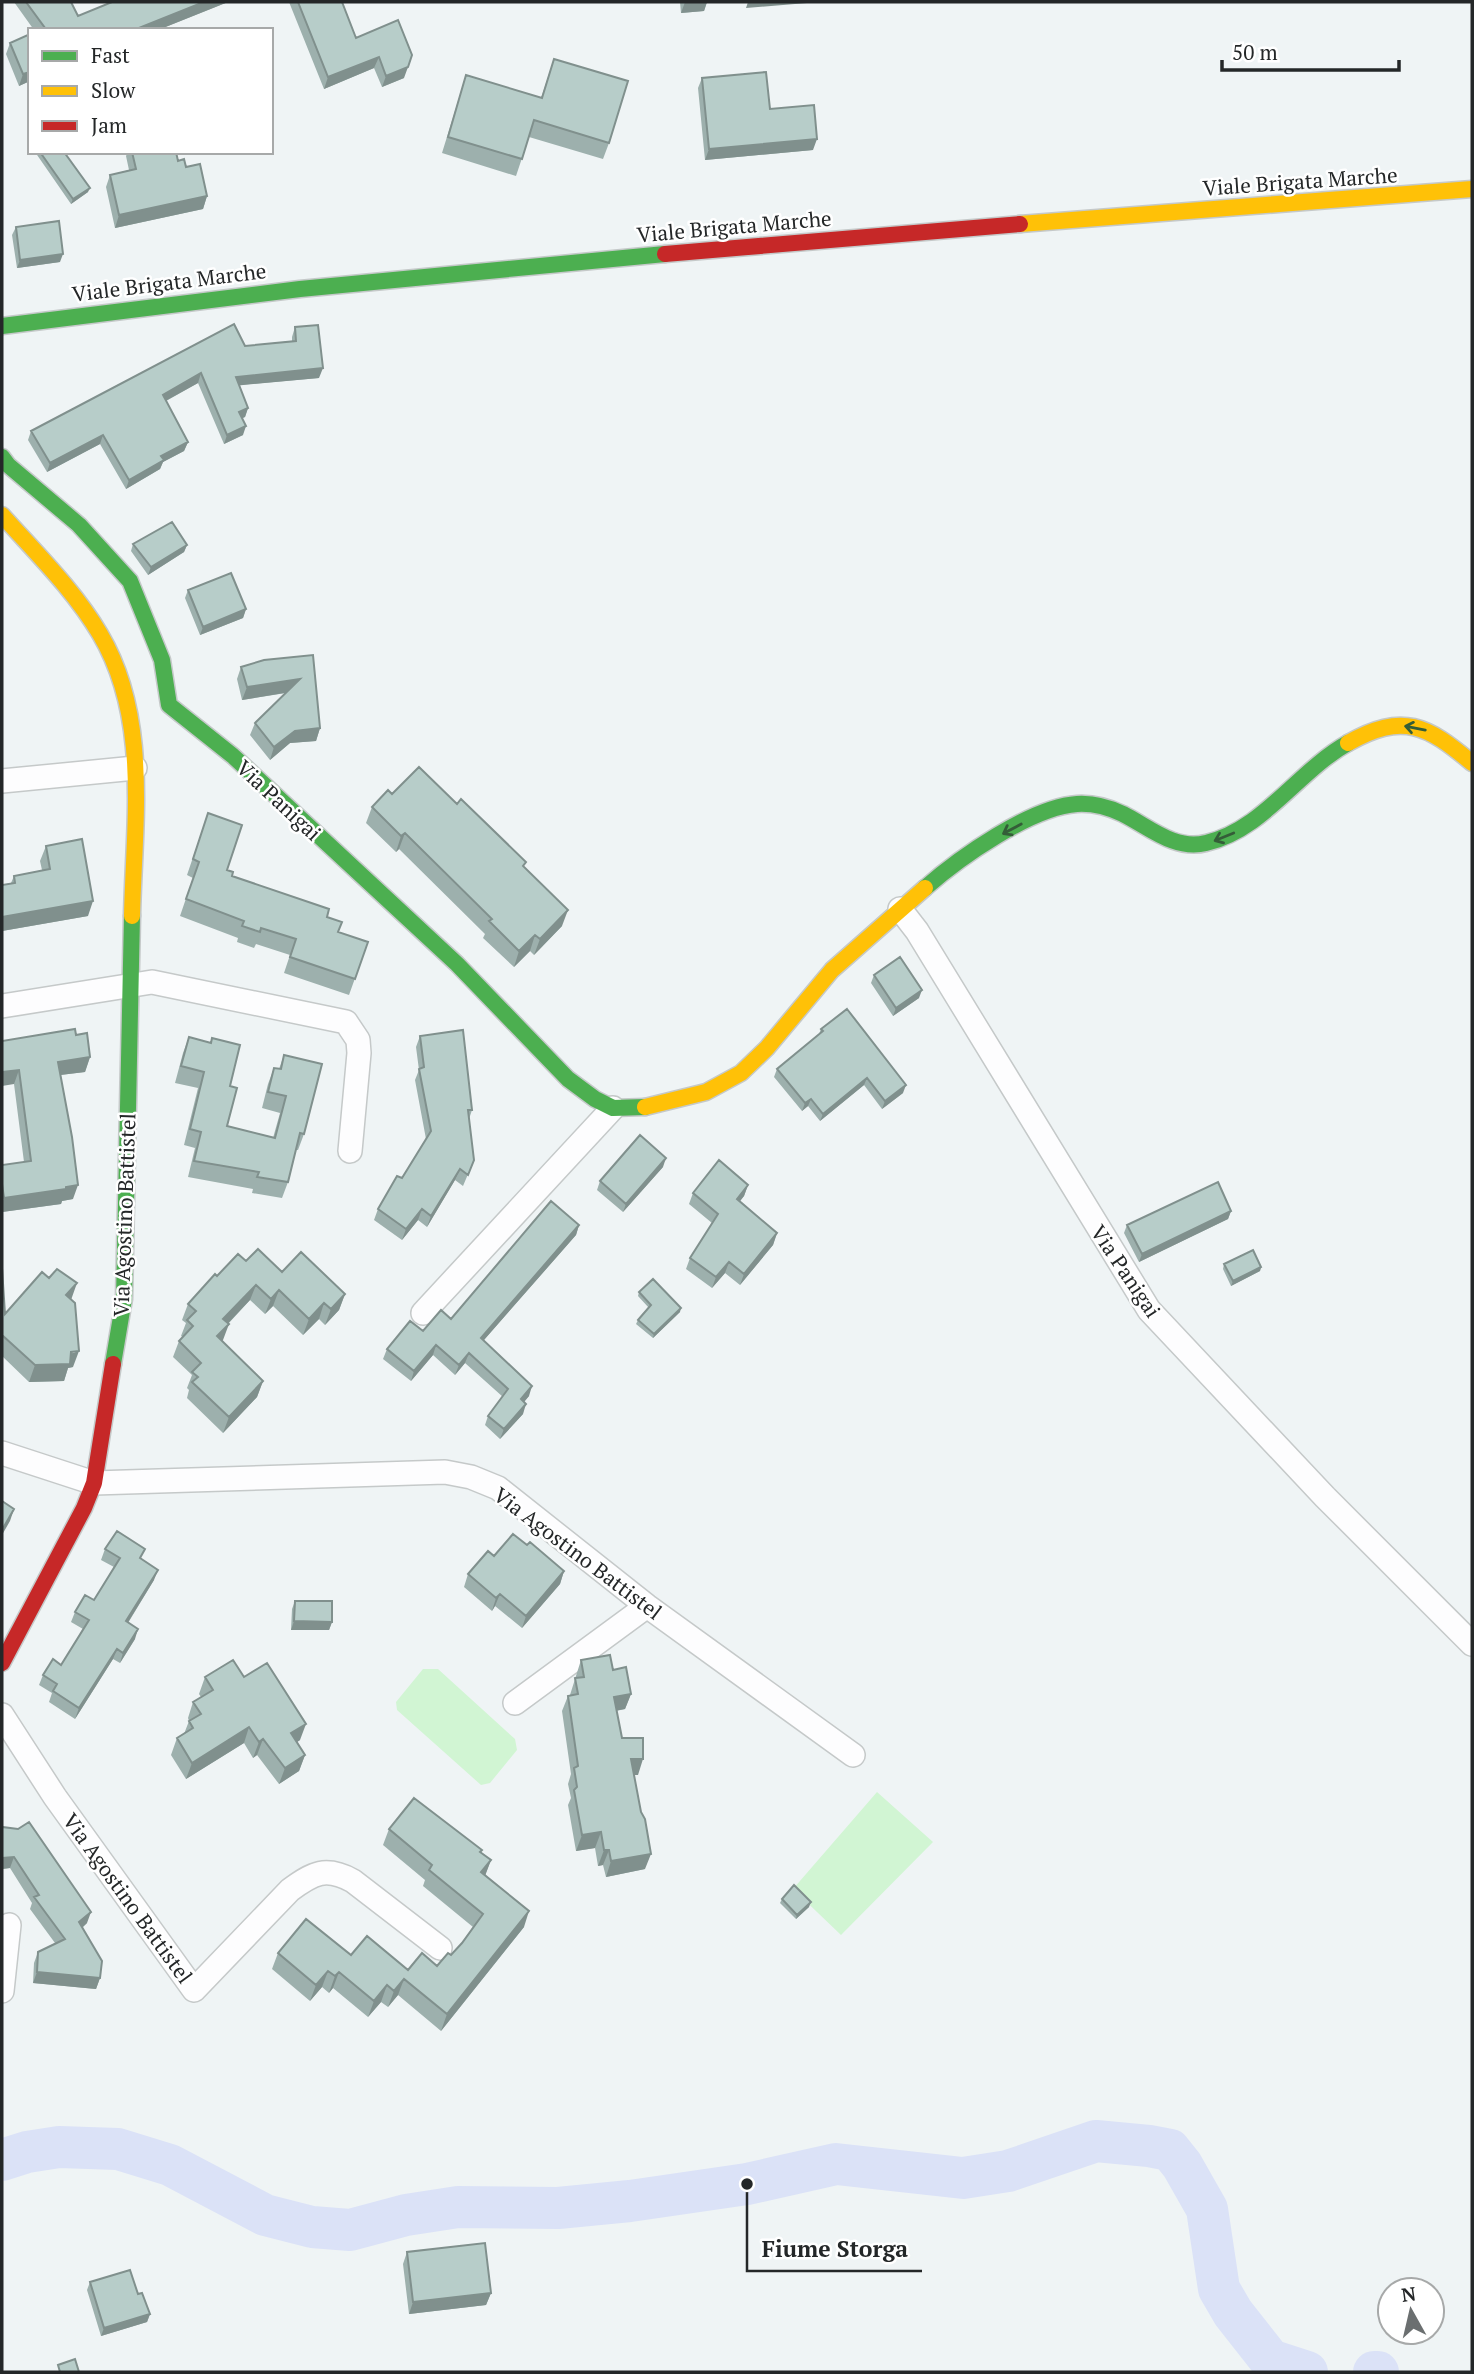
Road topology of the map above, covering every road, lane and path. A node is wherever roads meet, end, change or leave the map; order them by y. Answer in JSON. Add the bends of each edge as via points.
{"nodes":[{"id":1,"x":1472,"y":189,"type":"edge"},
{"id":2,"x":2,"y":326,"type":"edge"},
{"id":3,"x":2,"y":457,"type":"edge"},
{"id":4,"x":2,"y":514,"type":"edge"},
{"id":5,"x":128,"y":703,"type":"junction"},
{"id":6,"x":169,"y":705,"type":"junction"},
{"id":7,"x":1472,"y":763,"type":"edge"},
{"id":8,"x":135,"y":768,"type":"junction"},
{"id":9,"x":2,"y":781,"type":"edge"},
{"id":10,"x":900,"y":909,"type":"junction"},
{"id":11,"x":130,"y":987,"type":"junction"},
{"id":12,"x":2,"y":1006,"type":"edge"},
{"id":13,"x":613,"y":1108,"type":"junction"},
{"id":14,"x":350,"y":1152,"type":"dead end"},
{"id":15,"x":423,"y":1313,"type":"dead end"},
{"id":16,"x":2,"y":1453,"type":"edge"},
{"id":17,"x":93,"y":1483,"type":"junction"},
{"id":18,"x":647,"y":1606,"type":"junction"},
{"id":19,"x":1472,"y":1644,"type":"edge"},
{"id":20,"x":3,"y":1656,"type":"edge"},
{"id":21,"x":515,"y":1703,"type":"dead end"},
{"id":22,"x":2,"y":1715,"type":"edge"},
{"id":23,"x":853,"y":1755,"type":"dead end"},
{"id":24,"x":9,"y":1925,"type":"dead end"},
{"id":25,"x":440,"y":1948,"type":"dead end"},
{"id":26,"x":2,"y":1991,"type":"edge"}],
"edges":[{"from":1,"to":2,"type":"street","name":"Viale Brigata Marche","via":[[927,229],[409,277]]},
{"from":3,"to":6,"type":"street","via":[[79,525],[130,581],[162,660]]},
{"from":4,"to":5,"type":"street","name":"Via Agostino Battistel","via":[[81,605],[117,668]]},
{"from":5,"to":6,"type":"street","via":[[152,699]]},
{"from":5,"to":8,"type":"street","name":"Via Agostino Battistel"},
{"from":6,"to":13,"type":"street","name":"Via Panigai","via":[[233,757],[457,964],[568,1079]]},
{"from":7,"to":10,"type":"street","one_way":true,"via":[[1436,734],[1417,727],[1380,728],[1312,768],[1241,830],[1195,845],[1158,836],[1111,808],[1089,803],[1064,806],[974,852]]},
{"from":8,"to":9,"type":"street"},
{"from":8,"to":11,"type":"street","name":"Via Agostino Battistel"},
{"from":10,"to":13,"type":"street","via":[[825,978],[729,1082],[677,1101]]},
{"from":10,"to":19,"type":"street","name":"Via Panigai","via":[[1149,1310]]},
{"from":11,"to":12,"type":"street"},
{"from":11,"to":14,"type":"street","via":[[152,982],[346,1022],[358,1040],[359,1053]]},
{"from":11,"to":17,"type":"street","name":"Via Agostino Battistel","via":[[124,1298]]},
{"from":13,"to":15,"type":"street"},
{"from":16,"to":17,"type":"street","name":"Via Agostino Battistel"},
{"from":17,"to":18,"type":"street","name":"Via Agostino Battistel","via":[[445,1472],[471,1477],[498,1489]]},
{"from":17,"to":20,"type":"street","name":"Via Agostino Battistel","via":[[84,1508]]},
{"from":18,"to":21,"type":"street"},
{"from":18,"to":23,"type":"street","name":"Via Agostino Battistel"},
{"from":22,"to":25,"type":"street","name":"Via Agostino Battistel","via":[[194,1990],[290,1890],[326,1871],[353,1881]]},
{"from":24,"to":26,"type":"street"}]}
